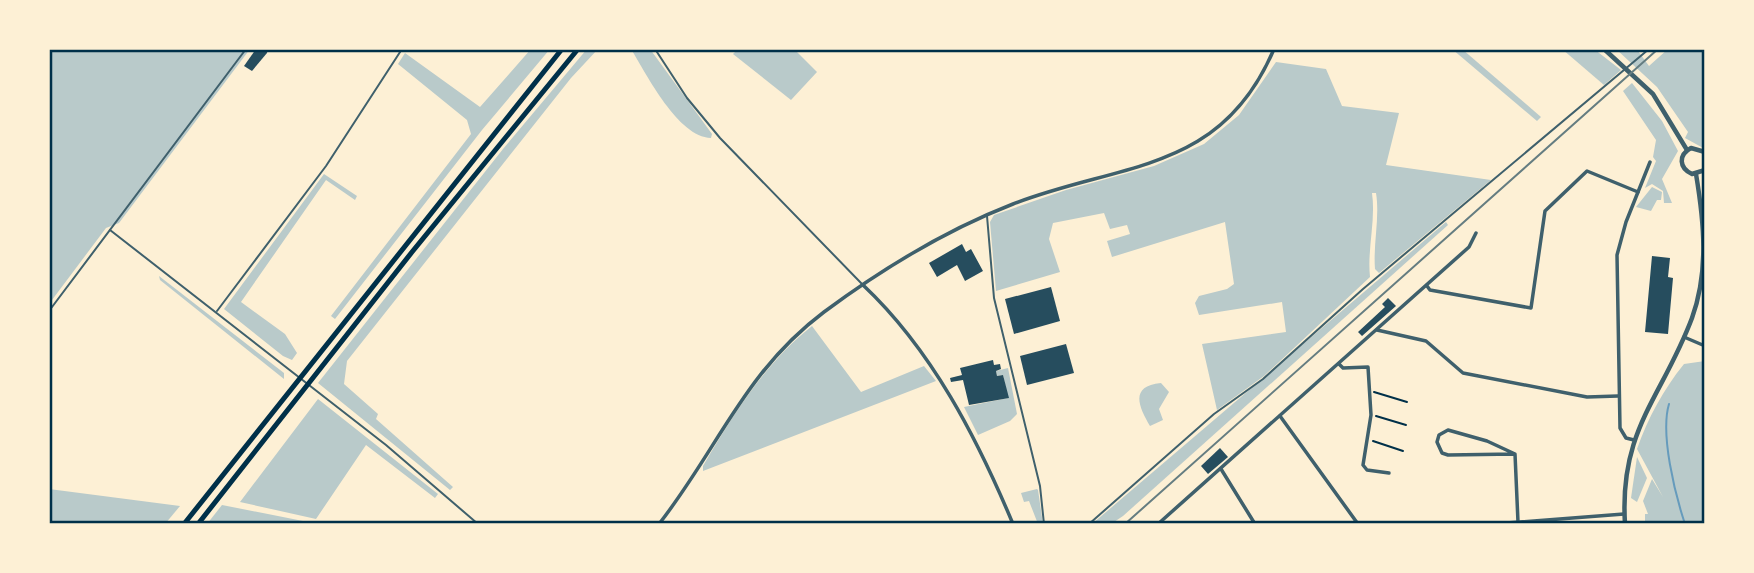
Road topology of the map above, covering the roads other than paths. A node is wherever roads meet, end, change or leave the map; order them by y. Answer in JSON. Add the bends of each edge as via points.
{"nodes":[{"id":1,"x":246,"y":49,"type":"edge"},
{"id":2,"x":402,"y":49,"type":"edge"},
{"id":3,"x":562,"y":49,"type":"edge"},
{"id":4,"x":578,"y":49,"type":"edge"},
{"id":5,"x":654,"y":49,"type":"edge"},
{"id":6,"x":1274,"y":49,"type":"edge"},
{"id":7,"x":1604,"y":49,"type":"edge"},
{"id":8,"x":1649,"y":49,"type":"edge"},
{"id":9,"x":1687,"y":150,"type":"junction"},
{"id":10,"x":1705,"y":152,"type":"edge"},
{"id":11,"x":1650,"y":162,"type":"dead end"},
{"id":12,"x":1705,"y":170,"type":"edge"},
{"id":13,"x":1696,"y":174,"type":"junction"},
{"id":14,"x":1637,"y":192,"type":"junction"},
{"id":15,"x":987,"y":215,"type":"junction"},
{"id":16,"x":110,"y":230,"type":"junction"},
{"id":17,"x":1476,"y":233,"type":"dead end"},
{"id":18,"x":863,"y":285,"type":"junction"},
{"id":19,"x":1427,"y":286,"type":"junction"},
{"id":20,"x":49,"y":311,"type":"edge"},
{"id":21,"x":216,"y":312,"type":"junction"},
{"id":22,"x":1377,"y":330,"type":"junction"},
{"id":23,"x":1684,"y":337,"type":"junction"},
{"id":24,"x":1705,"y":346,"type":"edge"},
{"id":25,"x":1339,"y":363,"type":"junction"},
{"id":26,"x":1618,"y":396,"type":"junction"},
{"id":27,"x":1280,"y":416,"type":"junction"},
{"id":28,"x":1633,"y":440,"type":"junction"},
{"id":29,"x":1515,"y":454,"type":"junction"},
{"id":30,"x":1220,"y":469,"type":"junction"},
{"id":31,"x":1389,"y":473,"type":"dead end"},
{"id":32,"x":1624,"y":514,"type":"junction"},
{"id":33,"x":1518,"y":522,"type":"junction"},
{"id":34,"x":1533,"y":522,"type":"edge"},
{"id":35,"x":184,"y":524,"type":"edge"},
{"id":36,"x":198,"y":524,"type":"edge"},
{"id":37,"x":478,"y":524,"type":"edge"},
{"id":38,"x":659,"y":524,"type":"edge"},
{"id":39,"x":1013,"y":524,"type":"edge"},
{"id":40,"x":1044,"y":524,"type":"edge"},
{"id":41,"x":1088,"y":524,"type":"edge"},
{"id":42,"x":1158,"y":524,"type":"edge"},
{"id":43,"x":1255,"y":524,"type":"edge"},
{"id":44,"x":1358,"y":524,"type":"edge"},
{"id":45,"x":1493,"y":524,"type":"edge"},
{"id":46,"x":1501,"y":524,"type":"edge"},
{"id":47,"x":1625,"y":524,"type":"edge"}],
"edges":[{"from":1,"to":16,"type":"lane"},
{"from":2,"to":21,"type":"lane","via":[[326,166]]},
{"from":3,"to":35,"type":"highway"},
{"from":4,"to":36,"type":"highway","via":[[419,242]]},
{"from":5,"to":18,"type":"lane","via":[[720,138]]},
{"from":6,"to":15,"type":"street","via":[[1250,95],[1205,139],[1153,162],[1040,194]]},
{"from":7,"to":9,"type":"street","via":[[1653,94]]},
{"from":8,"to":41,"type":"lane"},
{"from":9,"to":10,"type":"street","via":[[1696,147]]},
{"from":9,"to":13,"type":"street","via":[[1682,166]]},
{"from":11,"to":14,"type":"street"},
{"from":12,"to":13,"type":"street"},
{"from":13,"to":23,"type":"street","via":[[1703,229],[1702,276]]},
{"from":14,"to":19,"type":"street","via":[[1587,171],[1550,203],[1531,308]]},
{"from":14,"to":26,"type":"street","via":[[1616,255]]},
{"from":15,"to":18,"type":"street"},
{"from":15,"to":40,"type":"lane","via":[[994,298],[1040,486]]},
{"from":16,"to":20,"type":"lane"},
{"from":16,"to":21,"type":"lane"},
{"from":17,"to":19,"type":"street","via":[[1469,247]]},
{"from":18,"to":38,"type":"street","via":[[807,325],[760,373]]},
{"from":18,"to":39,"type":"street","via":[[950,394]]},
{"from":19,"to":22,"type":"street"},
{"from":21,"to":37,"type":"lane"},
{"from":22,"to":25,"type":"street"},
{"from":22,"to":26,"type":"street","via":[[1426,341],[1463,373],[1587,397]]},
{"from":23,"to":24,"type":"street"},
{"from":23,"to":28,"type":"street"},
{"from":25,"to":27,"type":"street"},
{"from":25,"to":31,"type":"street","via":[[1343,368],[1368,368],[1371,415],[1363,465],[1367,470]]},
{"from":26,"to":28,"type":"street","via":[[1622,434]]},
{"from":27,"to":30,"type":"street"},
{"from":27,"to":44,"type":"street"},
{"from":28,"to":32,"type":"street"},
{"from":29,"to":29,"type":"street","via":[[1448,430],[1437,442],[1442,453],[1448,454]]},
{"from":29,"to":33,"type":"street"},
{"from":30,"to":42,"type":"street"},
{"from":30,"to":43,"type":"street"},
{"from":32,"to":34,"type":"street"},
{"from":32,"to":47,"type":"street"},
{"from":33,"to":34,"type":"street"},
{"from":33,"to":46,"type":"street"},
{"from":45,"to":46,"type":"street"}]}
